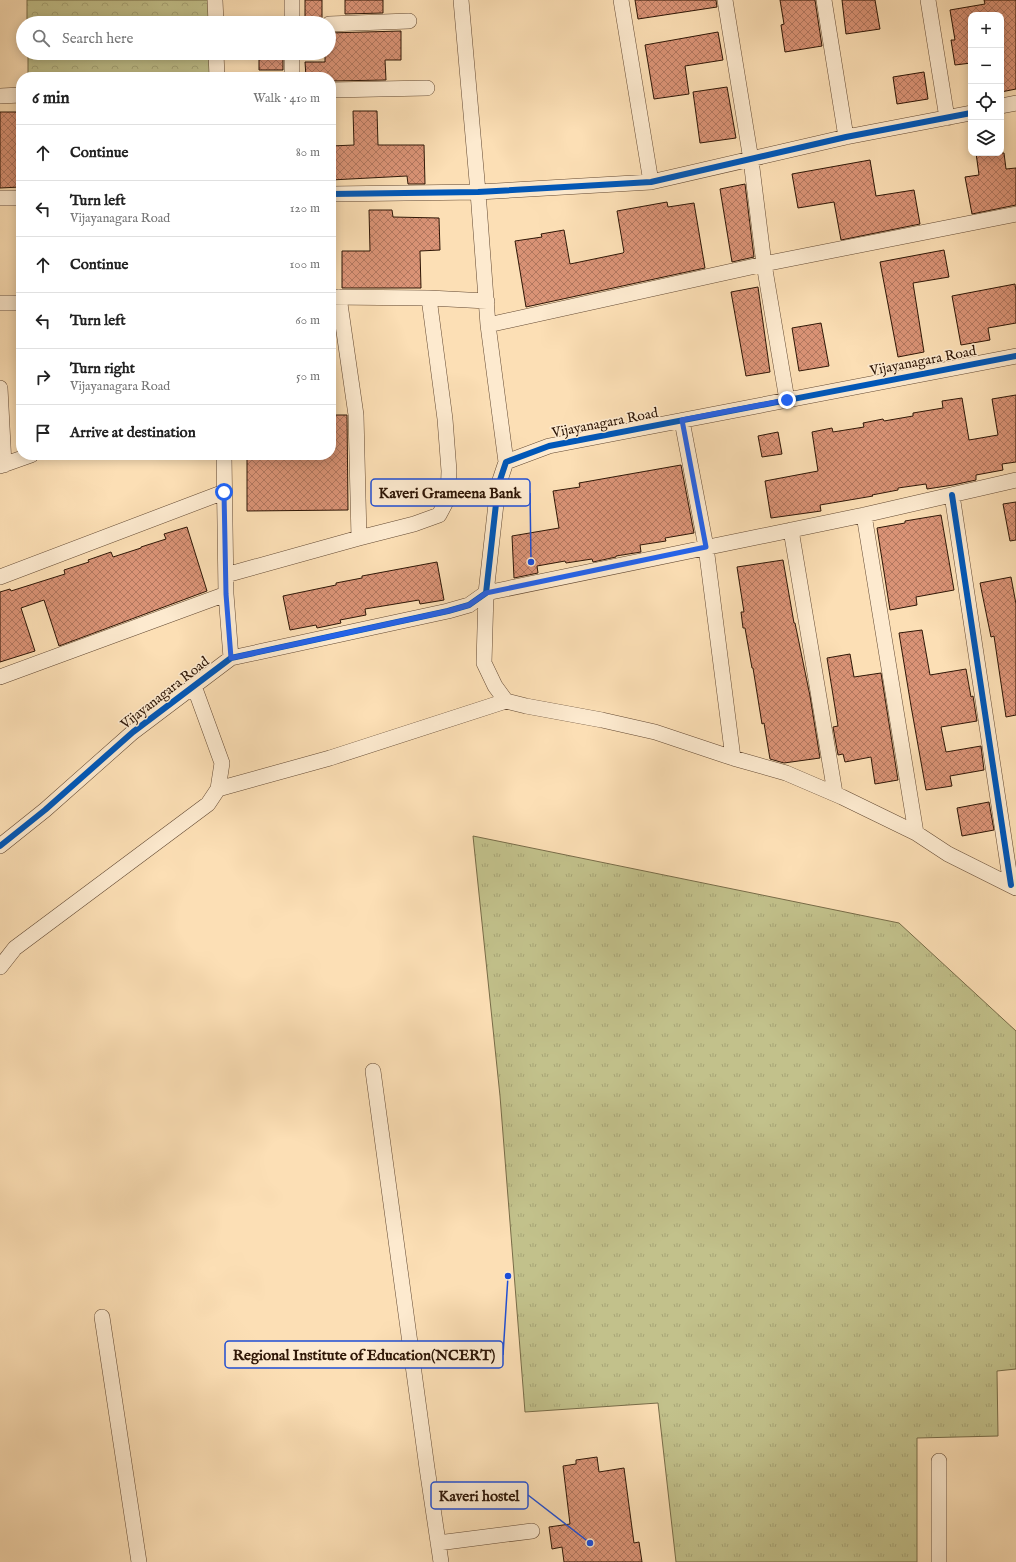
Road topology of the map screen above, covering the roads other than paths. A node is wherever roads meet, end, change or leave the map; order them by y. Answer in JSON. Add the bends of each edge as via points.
{"nodes":[{"id":1,"x":215,"y":0,"type":"edge"},
{"id":2,"x":292,"y":0,"type":"edge"},
{"id":3,"x":461,"y":0,"type":"edge"},
{"id":4,"x":621,"y":0,"type":"edge"},
{"id":5,"x":725,"y":0,"type":"edge"},
{"id":6,"x":824,"y":0,"type":"edge"},
{"id":7,"x":928,"y":0,"type":"edge"},
{"id":8,"x":216,"y":16,"type":"edge"},
{"id":9,"x":292,"y":16,"type":"edge"},
{"id":10,"x":409,"y":21,"type":"dead end"},
{"id":11,"x":336,"y":24,"type":"edge"},
{"id":12,"x":216,"y":60,"type":"edge"},
{"id":13,"x":292,"y":60,"type":"edge"},
{"id":14,"x":217,"y":72,"type":"edge"},
{"id":15,"x":292,"y":72,"type":"edge"},
{"id":16,"x":427,"y":88,"type":"dead end"},
{"id":17,"x":336,"y":90,"type":"edge"},
{"id":18,"x":16,"y":95,"type":"edge"},
{"id":19,"x":0,"y":96,"type":"edge"},
{"id":20,"x":1016,"y":103,"type":"edge"},
{"id":21,"x":1004,"y":105,"type":"edge"},
{"id":22,"x":968,"y":114,"type":"edge"},
{"id":23,"x":947,"y":118,"type":"junction"},
{"id":24,"x":846,"y":137,"type":"junction"},
{"id":25,"x":751,"y":160,"type":"junction"},
{"id":26,"x":651,"y":182,"type":"junction"},
{"id":27,"x":478,"y":192,"type":"junction"},
{"id":28,"x":336,"y":194,"type":"edge"},
{"id":29,"x":0,"y":198,"type":"edge"},
{"id":30,"x":16,"y":198,"type":"edge"},
{"id":31,"x":1016,"y":214,"type":"edge"},
{"id":32,"x":764,"y":264,"type":"junction"},
{"id":33,"x":336,"y":297,"type":"edge"},
{"id":34,"x":429,"y":298,"type":"junction"},
{"id":35,"x":487,"y":301,"type":"junction"},
{"id":36,"x":0,"y":303,"type":"edge"},
{"id":37,"x":16,"y":303,"type":"edge"},
{"id":38,"x":336,"y":303,"type":"edge"},
{"id":39,"x":488,"y":325,"type":"junction"},
{"id":40,"x":1016,"y":356,"type":"edge"},
{"id":41,"x":0,"y":388,"type":"edge"},
{"id":42,"x":787,"y":400,"type":"junction"},
{"id":43,"x":682,"y":420,"type":"junction"},
{"id":44,"x":18,"y":460,"type":"edge"},
{"id":45,"x":224,"y":460,"type":"edge"},
{"id":46,"x":506,"y":462,"type":"junction"},
{"id":47,"x":2,"y":466,"type":"edge"},
{"id":48,"x":1016,"y":480,"type":"edge"},
{"id":49,"x":224,"y":492,"type":"junction"},
{"id":50,"x":952,"y":495,"type":"junction"},
{"id":51,"x":864,"y":515,"type":"junction"},
{"id":52,"x":791,"y":530,"type":"junction"},
{"id":53,"x":359,"y":538,"type":"junction"},
{"id":54,"x":706,"y":547,"type":"junction"},
{"id":55,"x":226,"y":575,"type":"junction"},
{"id":56,"x":0,"y":578,"type":"edge"},
{"id":57,"x":486,"y":593,"type":"junction"},
{"id":58,"x":226,"y":594,"type":"junction"},
{"id":59,"x":231,"y":658,"type":"junction"},
{"id":60,"x":0,"y":677,"type":"edge"},
{"id":61,"x":194,"y":686,"type":"junction"},
{"id":62,"x":506,"y":701,"type":"junction"},
{"id":63,"x":733,"y":758,"type":"junction"},
{"id":64,"x":218,"y":789,"type":"junction"},
{"id":65,"x":835,"y":794,"type":"junction"},
{"id":66,"x":916,"y":832,"type":"junction"},
{"id":67,"x":0,"y":846,"type":"edge"},
{"id":68,"x":1014,"y":886,"type":"edge"},
{"id":69,"x":0,"y":966,"type":"edge"},
{"id":70,"x":373,"y":1071,"type":"dead end"},
{"id":71,"x":102,"y":1317,"type":"dead end"},
{"id":72,"x":939,"y":1461,"type":"dead end"},
{"id":73,"x":532,"y":1531,"type":"dead end"},
{"id":74,"x":438,"y":1543,"type":"junction"},
{"id":75,"x":139,"y":1562,"type":"edge"},
{"id":76,"x":441,"y":1562,"type":"edge"},
{"id":77,"x":939,"y":1562,"type":"edge"}],
"edges":[{"from":1,"to":8,"type":"street"},
{"from":2,"to":9,"type":"street"},
{"from":3,"to":27,"type":"street"},
{"from":4,"to":26,"type":"street"},
{"from":5,"to":25,"type":"street"},
{"from":6,"to":24,"type":"street"},
{"from":7,"to":23,"type":"street"},
{"from":10,"to":11,"type":"street"},
{"from":12,"to":14,"type":"street"},
{"from":13,"to":15,"type":"street"},
{"from":16,"to":17,"type":"street"},
{"from":18,"to":19,"type":"street"},
{"from":20,"to":21,"type":"street"},
{"from":22,"to":23,"type":"street"},
{"from":23,"to":24,"type":"street"},
{"from":24,"to":25,"type":"street"},
{"from":25,"to":26,"type":"street"},
{"from":25,"to":32,"type":"street"},
{"from":26,"to":27,"type":"street"},
{"from":27,"to":28,"type":"street"},
{"from":27,"to":35,"type":"street"},
{"from":29,"to":30,"type":"street"},
{"from":31,"to":32,"type":"street"},
{"from":32,"to":39,"type":"street"},
{"from":32,"to":42,"type":"street"},
{"from":33,"to":34,"type":"street"},
{"from":34,"to":35,"type":"street"},
{"from":34,"to":53,"type":"street","via":[[445,419],[449,471],[448,498],[439,515]]},
{"from":35,"to":39,"type":"street"},
{"from":36,"to":37,"type":"street"},
{"from":38,"to":53,"type":"street","via":[[356,414]]},
{"from":39,"to":46,"type":"street"},
{"from":40,"to":42,"type":"street","name":"Vijayanagara Road"},
{"from":41,"to":47,"type":"street"},
{"from":42,"to":43,"type":"street","name":"Vijayanagara Road"},
{"from":43,"to":46,"type":"street","name":"Vijayanagara Road","via":[[549,446]]},
{"from":43,"to":54,"type":"street"},
{"from":44,"to":47,"type":"street"},
{"from":45,"to":49,"type":"street"},
{"from":46,"to":57,"type":"street","via":[[498,486]]},
{"from":48,"to":50,"type":"street"},
{"from":49,"to":55,"type":"street"},
{"from":49,"to":56,"type":"street"},
{"from":50,"to":51,"type":"street"},
{"from":50,"to":68,"type":"street"},
{"from":51,"to":52,"type":"street"},
{"from":51,"to":66,"type":"street"},
{"from":52,"to":54,"type":"street"},
{"from":52,"to":65,"type":"street"},
{"from":53,"to":55,"type":"street"},
{"from":54,"to":57,"type":"street"},
{"from":54,"to":63,"type":"street"},
{"from":55,"to":58,"type":"street"},
{"from":57,"to":59,"type":"street","name":"Vijayanagara Road","via":[[469,605],[448,611]]},
{"from":57,"to":62,"type":"street","via":[[484,663],[495,686]]},
{"from":58,"to":59,"type":"street"},
{"from":58,"to":60,"type":"street"},
{"from":59,"to":61,"type":"street","name":"Vijayanagara Road"},
{"from":61,"to":64,"type":"street","via":[[222,763]]},
{"from":61,"to":67,"type":"street","name":"Vijayanagara Road","via":[[133,732]]},
{"from":62,"to":63,"type":"street","via":[[655,732]]},
{"from":62,"to":64,"type":"street","via":[[330,758]]},
{"from":63,"to":65,"type":"street","via":[[786,773]]},
{"from":64,"to":69,"type":"street","via":[[208,804],[15,948]]},
{"from":65,"to":66,"type":"street"},
{"from":66,"to":68,"type":"street","via":[[948,854]]},
{"from":70,"to":74,"type":"street"},
{"from":71,"to":75,"type":"street"},
{"from":72,"to":77,"type":"street"},
{"from":73,"to":74,"type":"street"},
{"from":74,"to":76,"type":"street"}]}
